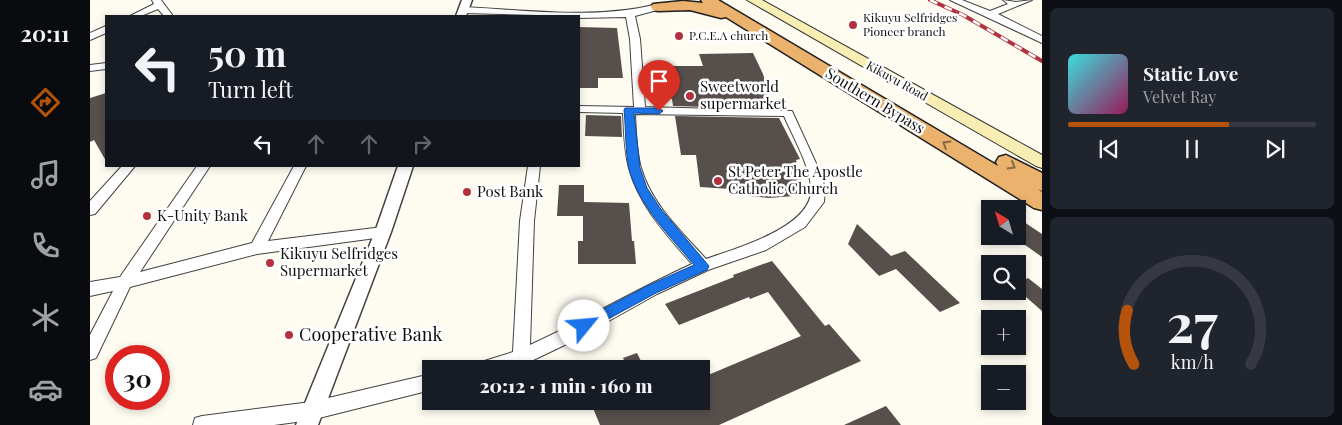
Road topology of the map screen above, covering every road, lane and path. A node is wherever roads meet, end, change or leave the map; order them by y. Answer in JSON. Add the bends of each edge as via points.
{"nodes":[{"id":1,"x":708,"y":0,"type":"edge"},
{"id":2,"x":729,"y":0,"type":"edge"},
{"id":3,"x":752,"y":0,"type":"edge"},
{"id":4,"x":954,"y":0,"type":"edge"},
{"id":5,"x":1028,"y":0,"type":"edge"},
{"id":6,"x":157,"y":2,"type":"edge"},
{"id":7,"x":664,"y":3,"type":"edge"},
{"id":8,"x":1011,"y":3,"type":"edge"},
{"id":9,"x":463,"y":9,"type":"edge"},
{"id":10,"x":630,"y":14,"type":"junction"},
{"id":11,"x":990,"y":14,"type":"junction"},
{"id":12,"x":136,"y":15,"type":"edge"},
{"id":13,"x":167,"y":15,"type":"edge"},
{"id":14,"x":551,"y":15,"type":"edge"},
{"id":15,"x":580,"y":16,"type":"edge"},
{"id":16,"x":105,"y":30,"type":"edge"},
{"id":17,"x":90,"y":37,"type":"edge"},
{"id":18,"x":1042,"y":40,"type":"edge"},
{"id":19,"x":811,"y":62,"type":"junction"},
{"id":20,"x":105,"y":66,"type":"edge"},
{"id":21,"x":90,"y":68,"type":"edge"},
{"id":22,"x":580,"y":109,"type":"edge"},
{"id":23,"x":634,"y":111,"type":"junction"},
{"id":24,"x":1042,"y":162,"type":"edge"},
{"id":25,"x":128,"y":167,"type":"edge"},
{"id":26,"x":203,"y":167,"type":"edge"},
{"id":27,"x":299,"y":167,"type":"edge"},
{"id":28,"x":406,"y":167,"type":"edge"},
{"id":29,"x":534,"y":167,"type":"edge"},
{"id":30,"x":1042,"y":183,"type":"edge"},
{"id":31,"x":1042,"y":202,"type":"edge"},
{"id":32,"x":90,"y":210,"type":"edge"},
{"id":33,"x":384,"y":232,"type":"junction"},
{"id":34,"x":257,"y":248,"type":"junction"},
{"id":35,"x":703,"y":266,"type":"junction"},
{"id":36,"x":126,"y":282,"type":"junction"},
{"id":37,"x":90,"y":289,"type":"edge"},
{"id":38,"x":90,"y":352,"type":"edge"},
{"id":39,"x":521,"y":357,"type":"junction"},
{"id":40,"x":512,"y":360,"type":"edge"},
{"id":41,"x":422,"y":385,"type":"edge"},
{"id":42,"x":309,"y":418,"type":"edge"},
{"id":43,"x":202,"y":425,"type":"edge"}],
"edges":[{"from":1,"to":19,"type":"highway","name":"Southern Bypass"},
{"from":2,"to":30,"type":"highway","name":"Southern Bypass","one_way":true},
{"from":3,"to":24,"type":"main road","name":"Kikuyu Road"},
{"from":4,"to":11,"type":"street"},
{"from":5,"to":8,"type":"street"},
{"from":6,"to":12,"type":"street"},
{"from":6,"to":13,"type":"street"},
{"from":7,"to":10,"type":"street"},
{"from":7,"to":19,"type":"highway","via":[[704,6],[780,52]]},
{"from":8,"to":11,"type":"street"},
{"from":9,"to":14,"type":"street"},
{"from":10,"to":15,"type":"street"},
{"from":10,"to":23,"type":"street","via":[[635,38]]},
{"from":11,"to":18,"type":"street"},
{"from":16,"to":17,"type":"street"},
{"from":31,"to":19,"type":"highway","name":"Southern Bypass","one_way":true},
{"from":20,"to":21,"type":"street"},
{"from":22,"to":23,"type":"street"},
{"from":23,"to":35,"type":"street","via":[[634,168],[642,189],[656,211]]},
{"from":23,"to":35,"type":"street","via":[[788,113],[814,172],[817,202],[800,223],[761,246]]},
{"from":25,"to":32,"type":"street"},
{"from":26,"to":36,"type":"street"},
{"from":27,"to":34,"type":"street"},
{"from":28,"to":33,"type":"street"},
{"from":29,"to":39,"type":"street","via":[[527,221]]},
{"from":33,"to":34,"type":"street"},
{"from":33,"to":42,"type":"street"},
{"from":34,"to":36,"type":"street"},
{"from":35,"to":39,"type":"street"},
{"from":36,"to":37,"type":"street"},
{"from":36,"to":38,"type":"street"},
{"from":39,"to":40,"type":"street"},
{"from":41,"to":42,"type":"street"},
{"from":42,"to":43,"type":"street"}]}
